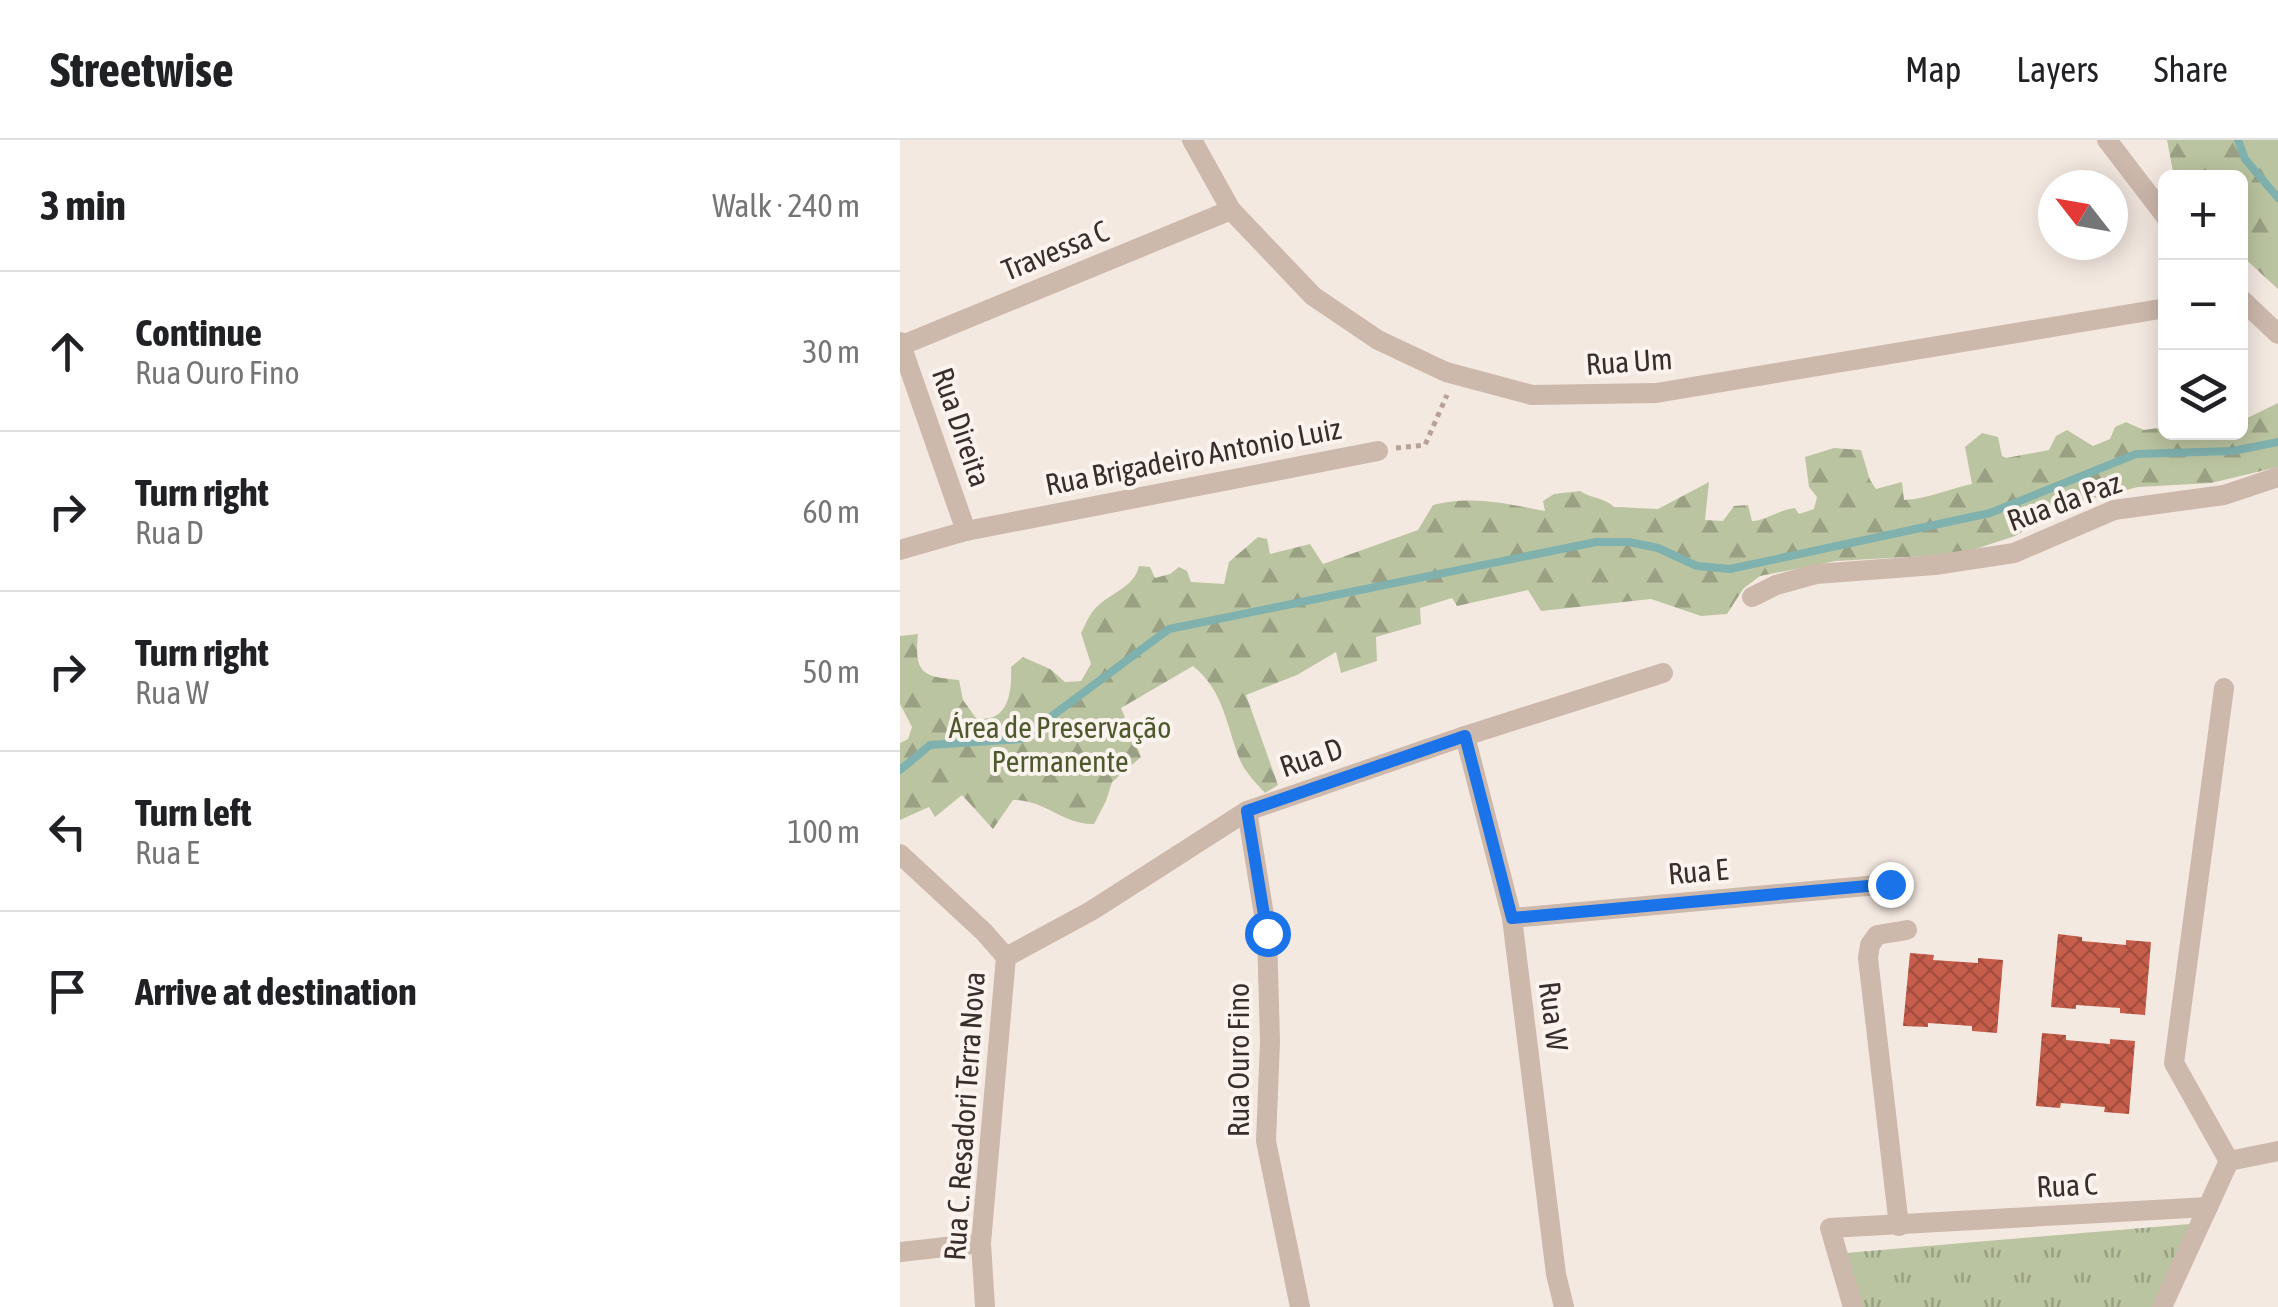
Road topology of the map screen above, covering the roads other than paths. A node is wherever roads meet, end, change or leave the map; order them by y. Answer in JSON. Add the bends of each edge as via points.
{"nodes":[{"id":1,"x":1192,"y":140,"type":"edge"},
{"id":2,"x":2107,"y":140,"type":"edge"},
{"id":3,"x":2158,"y":207,"type":"edge"},
{"id":4,"x":1230,"y":210,"type":"junction"},
{"id":5,"x":2248,"y":308,"type":"edge"},
{"id":6,"x":2158,"y":309,"type":"edge"},
{"id":7,"x":2278,"y":334,"type":"edge"},
{"id":8,"x":901,"y":345,"type":"edge"},
{"id":9,"x":1378,"y":451,"type":"road end"},
{"id":10,"x":2278,"y":477,"type":"edge"},
{"id":11,"x":966,"y":531,"type":"junction"},
{"id":12,"x":900,"y":550,"type":"edge"},
{"id":13,"x":1752,"y":597,"type":"dead end"},
{"id":14,"x":1662,"y":672,"type":"dead end"},
{"id":15,"x":2224,"y":688,"type":"dead end"},
{"id":16,"x":1465,"y":736,"type":"junction"},
{"id":17,"x":1247,"y":811,"type":"junction"},
{"id":18,"x":900,"y":854,"type":"edge"},
{"id":19,"x":1890,"y":884,"type":"dead end"},
{"id":20,"x":1512,"y":918,"type":"junction"},
{"id":21,"x":1907,"y":930,"type":"dead end"},
{"id":22,"x":1006,"y":957,"type":"junction"},
{"id":23,"x":2278,"y":1151,"type":"edge"},
{"id":24,"x":2229,"y":1161,"type":"junction"},
{"id":25,"x":2208,"y":1207,"type":"junction"},
{"id":26,"x":1899,"y":1226,"type":"junction"},
{"id":27,"x":981,"y":1243,"type":"junction"},
{"id":28,"x":900,"y":1252,"type":"edge"},
{"id":29,"x":986,"y":1307,"type":"edge"},
{"id":30,"x":1300,"y":1307,"type":"edge"},
{"id":31,"x":1564,"y":1307,"type":"edge"},
{"id":32,"x":1853,"y":1307,"type":"edge"},
{"id":33,"x":2162,"y":1307,"type":"edge"}],
"edges":[{"from":1,"to":4,"type":"street","name":"Rua Um"},
{"from":2,"to":3,"type":"street"},
{"from":4,"to":6,"type":"street","name":"Rua Um","via":[[1313,296],[1378,340],[1456,375],[1532,396],[1656,393]]},
{"from":4,"to":8,"type":"street","name":"Travessa C"},
{"from":5,"to":7,"type":"street"},
{"from":8,"to":11,"type":"street","name":"Rua Direita"},
{"from":9,"to":11,"type":"street","name":"Rua Brigadeiro Antonio Luiz"},
{"from":10,"to":13,"type":"street","name":"Rua da Paz","via":[[2224,495],[2114,510],[2014,553],[1816,574]]},
{"from":11,"to":12,"type":"street","name":"Rua Brigadeiro Antonio Luiz"},
{"from":14,"to":16,"type":"street","name":"Rua D"},
{"from":15,"to":24,"type":"street","via":[[2174,1063]]},
{"from":16,"to":17,"type":"street","name":"Rua D"},
{"from":16,"to":20,"type":"street","name":"Rua W"},
{"from":17,"to":22,"type":"street","name":"Rua D","via":[[1092,911]]},
{"from":17,"to":30,"type":"street","name":"Rua Ouro Fino","via":[[1267,933],[1266,1141]]},
{"from":18,"to":22,"type":"street","name":"Rua C. Resadori Terra Nova"},
{"from":19,"to":20,"type":"street","name":"Rua E"},
{"from":20,"to":31,"type":"street","name":"Rua W"},
{"from":21,"to":26,"type":"street","via":[[1877,935],[1868,958]]},
{"from":22,"to":27,"type":"street","name":"Rua C. Resadori Terra Nova"},
{"from":23,"to":24,"type":"street"},
{"from":24,"to":25,"type":"street"},
{"from":25,"to":26,"type":"street","name":"Rua C"},
{"from":25,"to":33,"type":"street"},
{"from":26,"to":32,"type":"street","name":"Rua C","via":[[1830,1228]]},
{"from":27,"to":28,"type":"street"},
{"from":27,"to":29,"type":"street","name":"Rua C. Resadori Terra Nova"}]}
